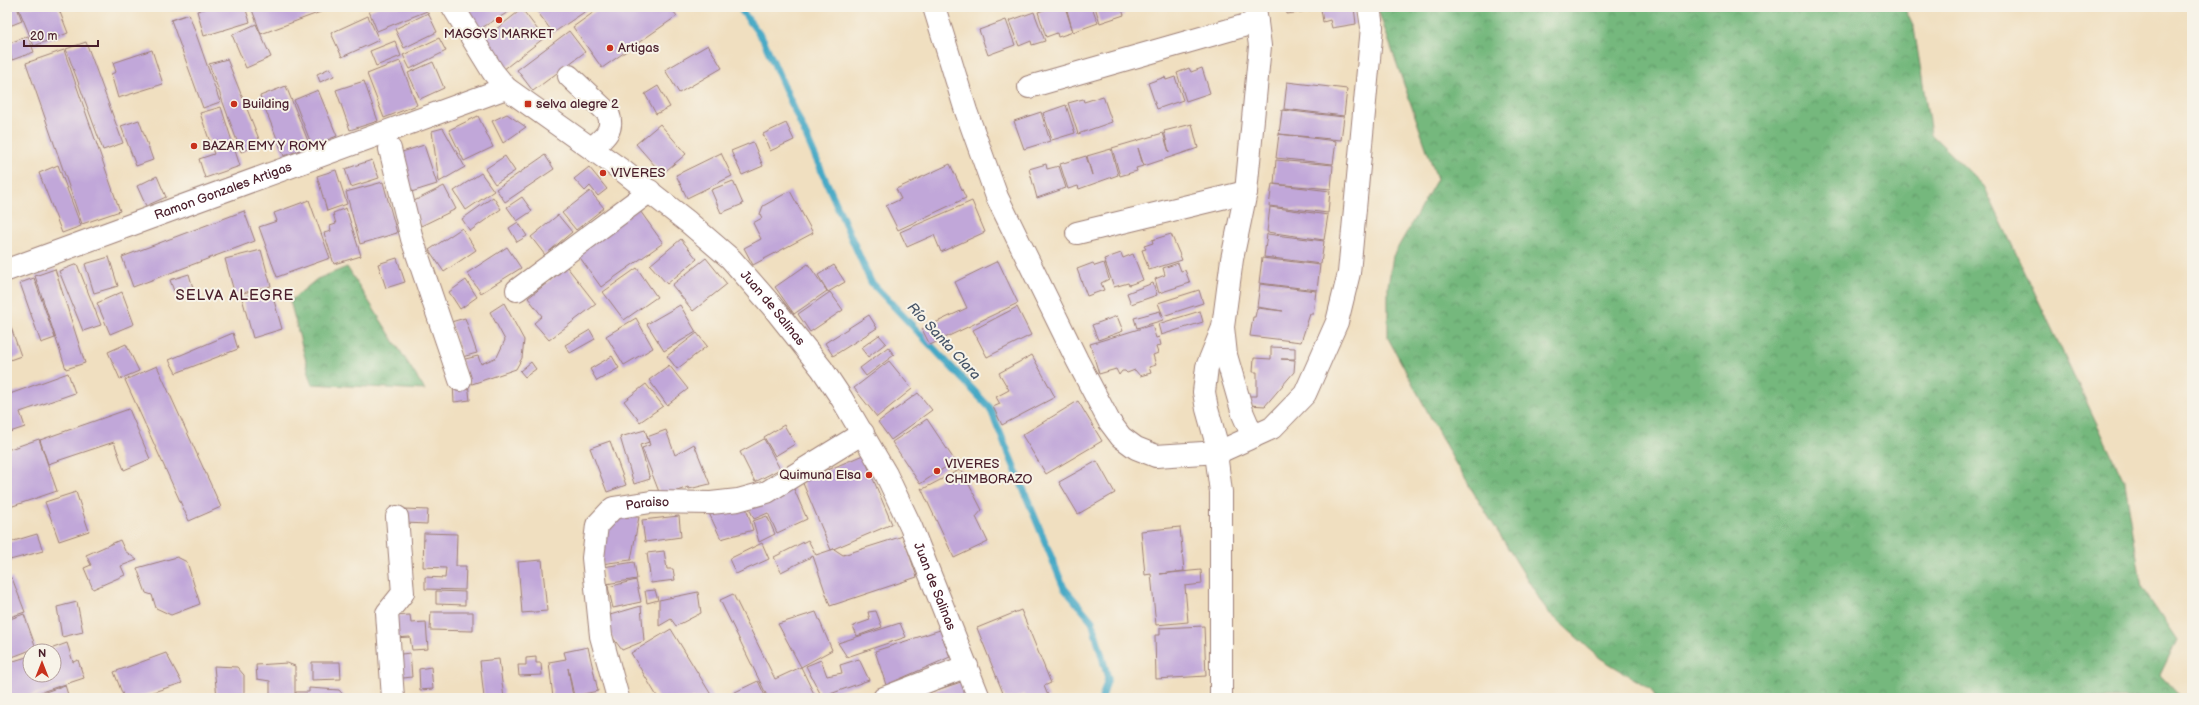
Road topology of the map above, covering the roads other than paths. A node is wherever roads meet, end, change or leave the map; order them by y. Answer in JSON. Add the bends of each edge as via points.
{"nodes":[{"id":1,"x":453,"y":7,"type":"edge"},
{"id":2,"x":934,"y":7,"type":"edge"},
{"id":3,"x":1369,"y":7,"type":"edge"},
{"id":4,"x":1256,"y":15,"type":"edge"},
{"id":5,"x":569,"y":76,"type":"dead end"},
{"id":6,"x":1029,"y":87,"type":"dead end"},
{"id":7,"x":506,"y":88,"type":"junction"},
{"id":8,"x":592,"y":148,"type":"junction"},
{"id":9,"x":390,"y":149,"type":"dead end"},
{"id":10,"x":650,"y":191,"type":"junction"},
{"id":11,"x":1246,"y":192,"type":"junction"},
{"id":12,"x":1077,"y":233,"type":"dead end"},
{"id":13,"x":7,"y":270,"type":"edge"},
{"id":14,"x":517,"y":290,"type":"dead end"},
{"id":15,"x":1224,"y":327,"type":"junction"},
{"id":16,"x":460,"y":380,"type":"dead end"},
{"id":17,"x":863,"y":433,"type":"junction"},
{"id":18,"x":1253,"y":437,"type":"junction"},
{"id":19,"x":1219,"y":452,"type":"junction"},
{"id":20,"x":397,"y":517,"type":"dead end"},
{"id":21,"x":967,"y":666,"type":"junction"},
{"id":22,"x":393,"y":698,"type":"edge"},
{"id":23,"x":618,"y":698,"type":"edge"},
{"id":24,"x":884,"y":698,"type":"edge"},
{"id":25,"x":979,"y":698,"type":"edge"},
{"id":26,"x":1221,"y":698,"type":"edge"}],
"edges":[{"from":1,"to":7,"type":"street","name":"Juan de Salinas","via":[[493,72]]},
{"from":2,"to":19,"type":"street","via":[[966,111],[997,197],[1109,421],[1121,437],[1136,448],[1156,456]]},
{"from":3,"to":18,"type":"street","via":[[1372,27],[1350,265],[1337,322],[1305,394],[1272,428]]},
{"from":4,"to":6,"type":"street"},
{"from":4,"to":11,"type":"street","via":[[1260,46]]},
{"from":5,"to":8,"type":"street","via":[[608,113],[611,120],[607,134]]},
{"from":7,"to":8,"type":"street","name":"Juan de Salinas"},
{"from":7,"to":13,"type":"street","name":"Ramon Gonzales Artigas"},
{"from":8,"to":10,"type":"street","name":"Juan de Salinas"},
{"from":9,"to":16,"type":"street","via":[[412,239]]},
{"from":10,"to":14,"type":"street"},
{"from":10,"to":17,"type":"street","name":"Juan de Salinas","via":[[731,259],[822,369]]},
{"from":11,"to":12,"type":"street"},
{"from":11,"to":15,"type":"street","via":[[1232,259]]},
{"from":15,"to":18,"type":"street","via":[[1226,355],[1243,414]]},
{"from":15,"to":19,"type":"street","via":[[1207,367],[1204,392]]},
{"from":17,"to":21,"type":"street","name":"Juan de Salinas","via":[[911,527]]},
{"from":17,"to":23,"type":"street","name":"Paraiso","via":[[767,492],[738,500],[711,503],[651,502],[613,508],[597,525],[593,558],[602,636]]},
{"from":18,"to":19,"type":"street"},
{"from":19,"to":26,"type":"street","via":[[1217,461],[1221,492]]},
{"from":20,"to":22,"type":"street","via":[[403,593],[387,613]]},
{"from":21,"to":24,"type":"street"},
{"from":21,"to":25,"type":"street","name":"Juan de Salinas"}]}
